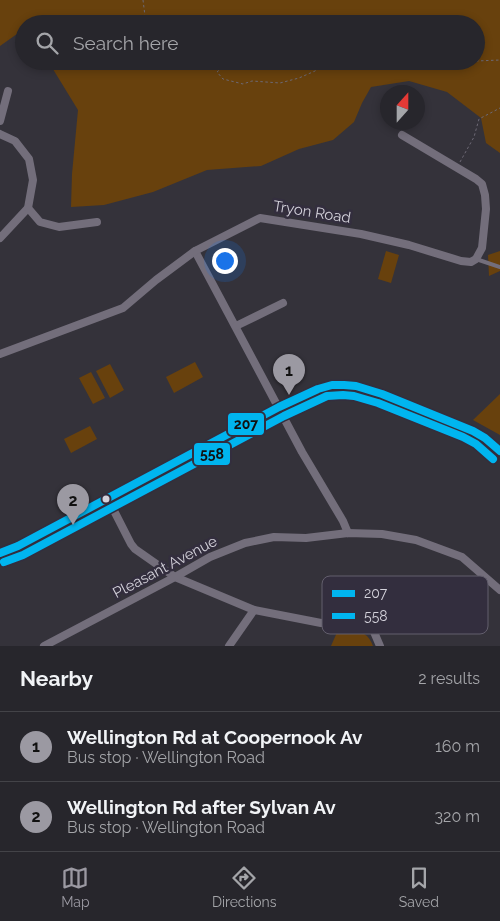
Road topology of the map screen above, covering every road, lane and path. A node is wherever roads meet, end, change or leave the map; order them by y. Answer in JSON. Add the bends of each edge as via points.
{"nodes":[{"id":1,"x":144,"y":0,"type":"edge"},
{"id":2,"x":145,"y":15,"type":"edge"},
{"id":3,"x":500,"y":60,"type":"edge"},
{"id":4,"x":485,"y":61,"type":"edge"},
{"id":5,"x":219,"y":70,"type":"edge"},
{"id":6,"x":317,"y":70,"type":"edge"},
{"id":7,"x":8,"y":91,"type":"dead end"},
{"id":8,"x":500,"y":108,"type":"edge"},
{"id":9,"x":0,"y":121,"type":"edge"},
{"id":10,"x":0,"y":134,"type":"edge"},
{"id":11,"x":402,"y":135,"type":"dead end"},
{"id":12,"x":457,"y":167,"type":"junction"},
{"id":13,"x":28,"y":208,"type":"junction"},
{"id":14,"x":97,"y":222,"type":"dead end"},
{"id":15,"x":0,"y":238,"type":"edge"},
{"id":16,"x":195,"y":251,"type":"junction"},
{"id":17,"x":476,"y":260,"type":"junction"},
{"id":18,"x":500,"y":267,"type":"edge"},
{"id":19,"x":284,"y":303,"type":"dead end"},
{"id":20,"x":236,"y":326,"type":"junction"},
{"id":21,"x":0,"y":354,"type":"edge"},
{"id":22,"x":279,"y":408,"type":"junction"},
{"id":23,"x":500,"y":451,"type":"edge"},
{"id":24,"x":108,"y":499,"type":"junction"},
{"id":25,"x":348,"y":533,"type":"junction"},
{"id":26,"x":0,"y":553,"type":"edge"},
{"id":27,"x":484,"y":576,"type":"edge"},
{"id":28,"x":175,"y":577,"type":"junction"},
{"id":29,"x":488,"y":580,"type":"edge"},
{"id":30,"x":500,"y":590,"type":"edge"},
{"id":31,"x":254,"y":610,"type":"junction"},
{"id":32,"x":322,"y":623,"type":"edge"},
{"id":33,"x":375,"y":634,"type":"edge"},
{"id":34,"x":44,"y":646,"type":"edge"},
{"id":35,"x":229,"y":646,"type":"edge"},
{"id":36,"x":380,"y":646,"type":"edge"}],
"edges":[{"from":1,"to":2,"type":"path"},
{"from":3,"to":4,"type":"path"},
{"from":5,"to":6,"type":"path","via":[[217,72],[223,80],[243,84],[252,81],[280,83]]},
{"from":7,"to":9,"type":"street"},
{"from":8,"to":12,"type":"path","via":[[479,119],[474,137]]},
{"from":10,"to":13,"type":"street","via":[[15,141],[29,159],[33,180]]},
{"from":11,"to":12,"type":"street"},
{"from":12,"to":17,"type":"street","via":[[482,184],[485,195],[482,248]]},
{"from":13,"to":14,"type":"street","via":[[40,222],[59,227]]},
{"from":13,"to":15,"type":"street"},
{"from":16,"to":17,"type":"street","name":"Tryon Road","via":[[260,218],[360,234],[461,261]]},
{"from":16,"to":20,"type":"street"},
{"from":16,"to":21,"type":"street","name":"Tryon Road","via":[[123,308]]},
{"from":17,"to":18,"type":"lane","name":"Tryon Road"},
{"from":19,"to":20,"type":"street"},
{"from":20,"to":22,"type":"street"},
{"from":22,"to":23,"type":"street","via":[[324,387],[362,388],[472,431]]},
{"from":22,"to":24,"type":"street"},
{"from":22,"to":25,"type":"street"},
{"from":24,"to":26,"type":"street"},
{"from":24,"to":28,"type":"street","via":[[130,544]]},
{"from":25,"to":27,"type":"street","name":"Pleasant Avenue","via":[[416,540],[462,557]]},
{"from":25,"to":28,"type":"street","name":"Pleasant Avenue","via":[[255,540],[227,549]]},
{"from":28,"to":31,"type":"street"},
{"from":28,"to":34,"type":"street","name":"Pleasant Avenue"},
{"from":29,"to":30,"type":"street","name":"Pleasant Avenue"},
{"from":31,"to":32,"type":"street"},
{"from":31,"to":35,"type":"street"},
{"from":33,"to":36,"type":"street"}]}
